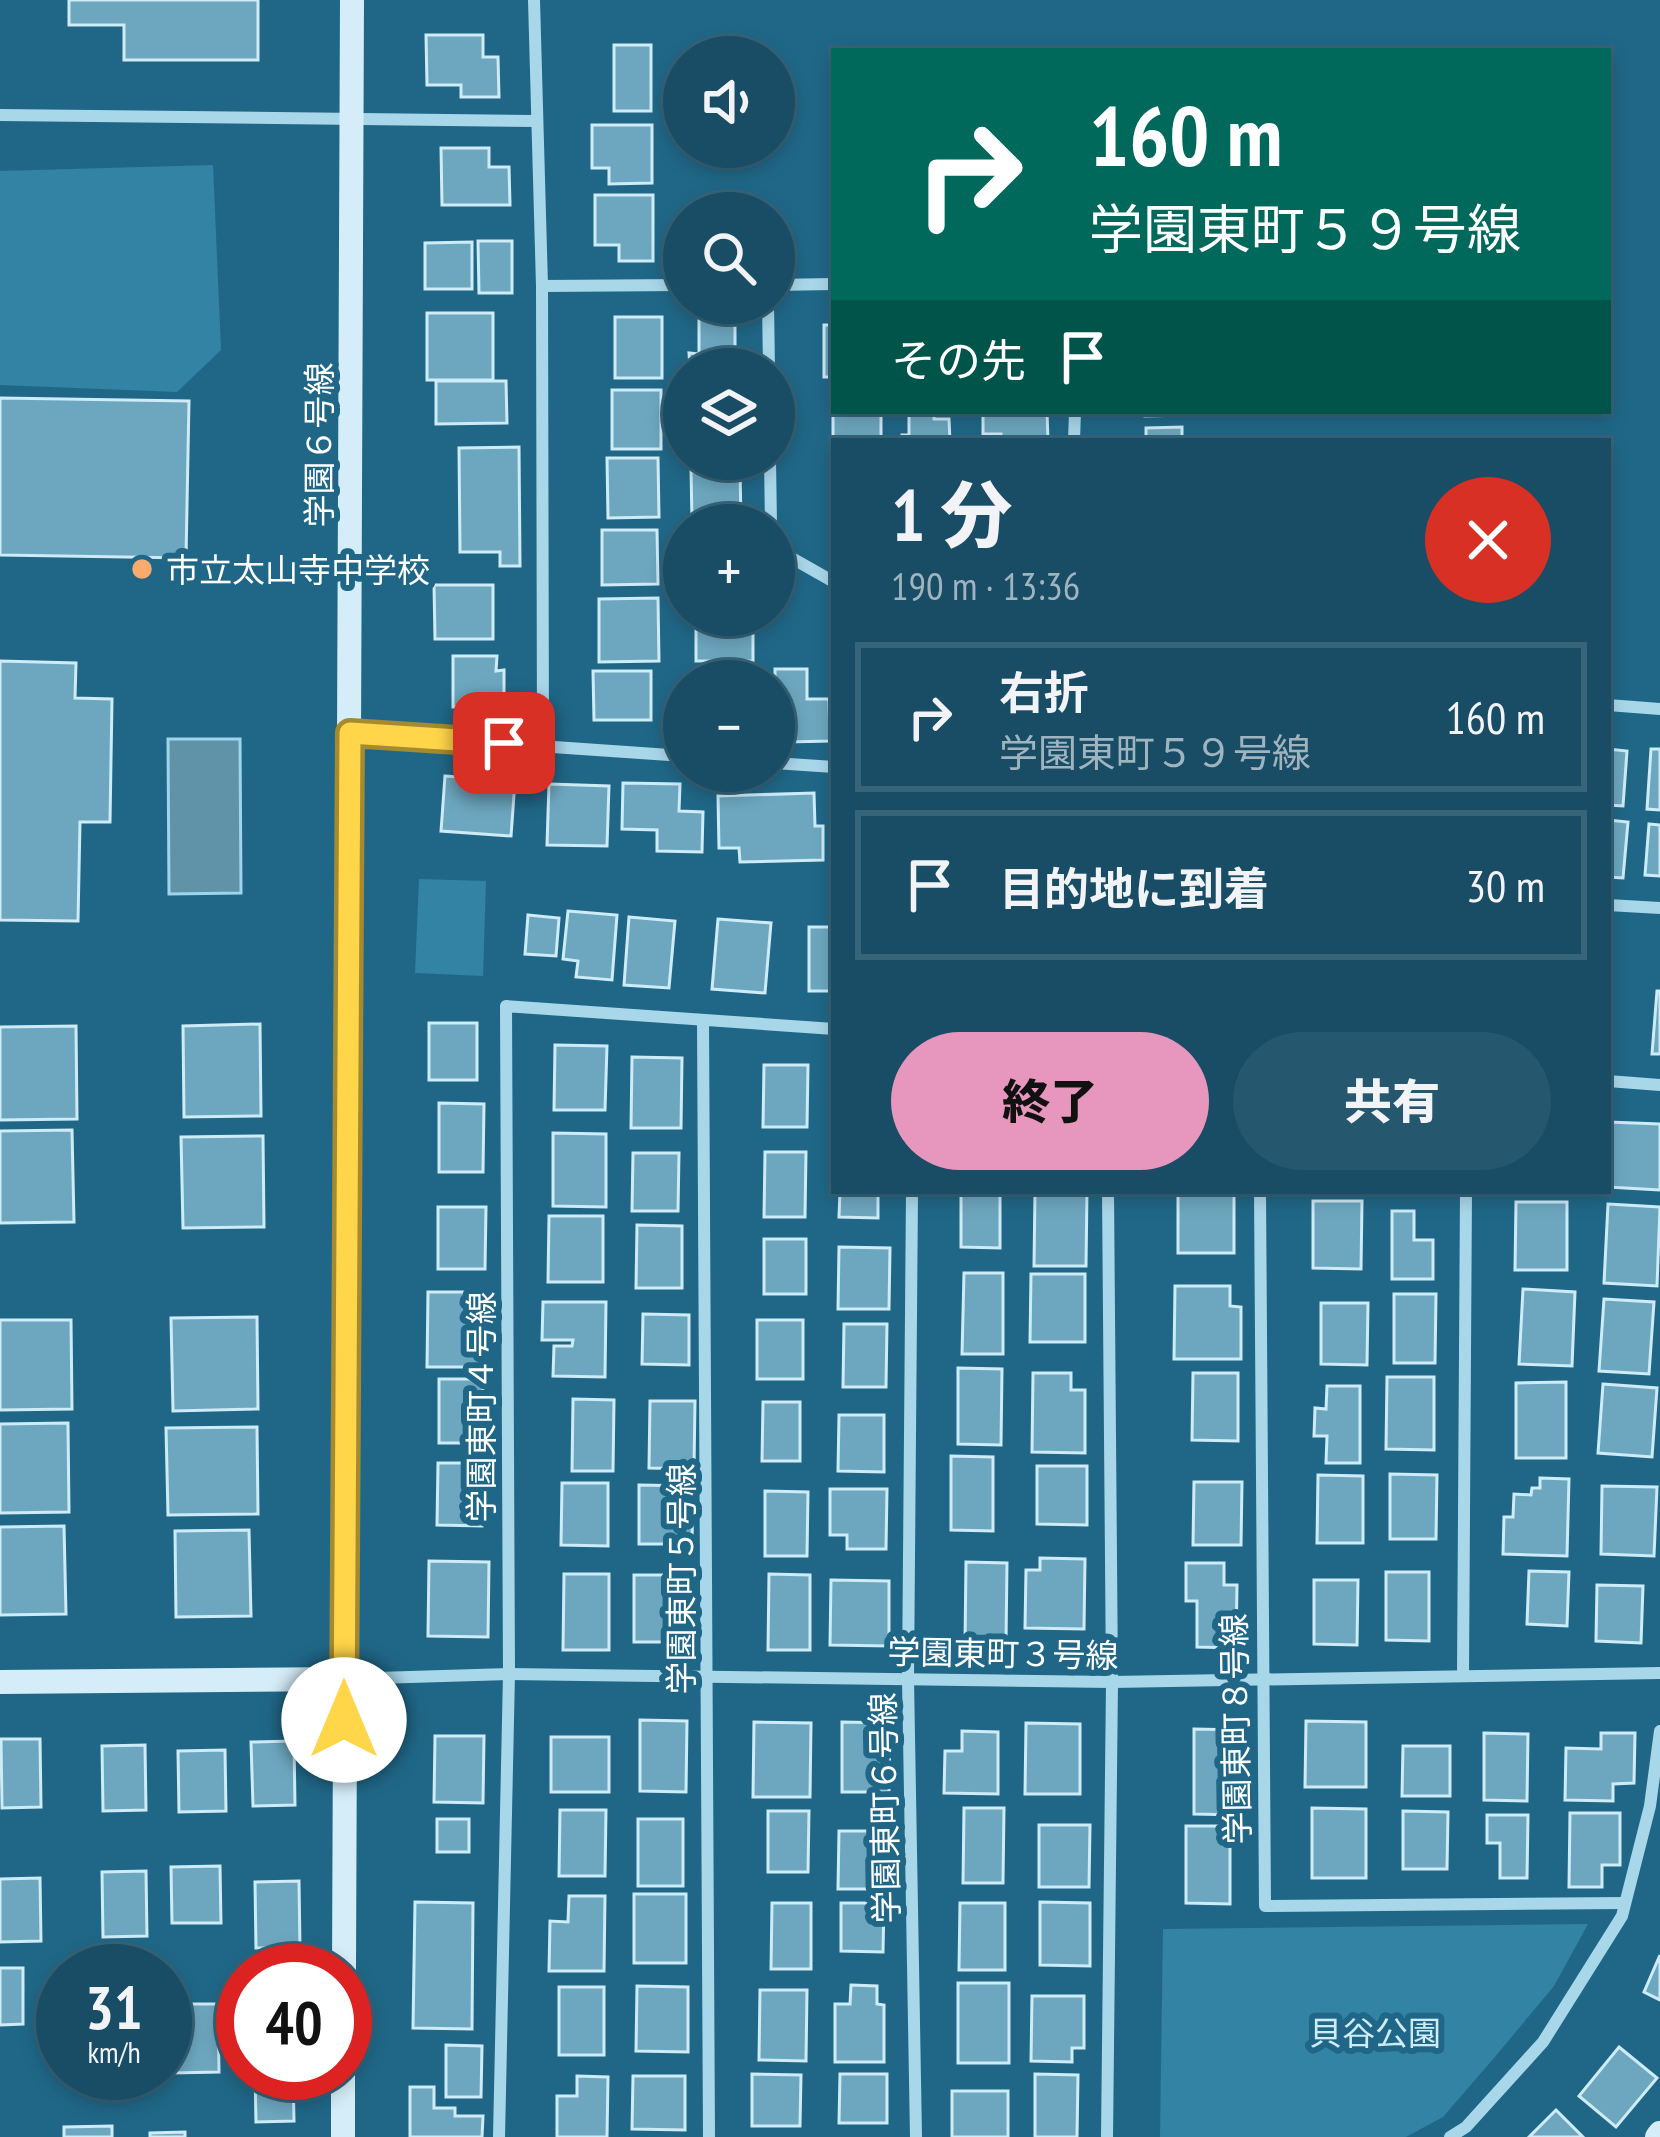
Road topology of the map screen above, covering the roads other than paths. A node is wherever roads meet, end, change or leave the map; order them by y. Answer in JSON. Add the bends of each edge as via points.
{"nodes":[{"id":1,"x":352,"y":0,"type":"edge"},
{"id":2,"x":534,"y":0,"type":"edge"},
{"id":3,"x":0,"y":115,"type":"edge"},
{"id":4,"x":536,"y":121,"type":"junction"},
{"id":5,"x":351,"y":122,"type":"junction"},
{"id":6,"x":831,"y":284,"type":"edge"},
{"id":7,"x":663,"y":285,"type":"edge"},
{"id":8,"x":795,"y":285,"type":"edge"},
{"id":9,"x":542,"y":286,"type":"junction"},
{"id":10,"x":795,"y":560,"type":"edge"},
{"id":11,"x":831,"y":580,"type":"edge"},
{"id":12,"x":1611,"y":706,"type":"edge"},
{"id":13,"x":1660,"y":709,"type":"edge"},
{"id":14,"x":350,"y":733,"type":"junction"},
{"id":15,"x":543,"y":746,"type":"junction"},
{"id":16,"x":663,"y":755,"type":"edge"},
{"id":17,"x":795,"y":764,"type":"edge"},
{"id":18,"x":831,"y":767,"type":"edge"},
{"id":19,"x":1611,"y":905,"type":"edge"},
{"id":20,"x":1660,"y":908,"type":"edge"},
{"id":21,"x":704,"y":1022,"type":"junction"},
{"id":22,"x":831,"y":1029,"type":"edge"},
{"id":23,"x":1611,"y":1082,"type":"edge"},
{"id":24,"x":1660,"y":1085,"type":"edge"},
{"id":25,"x":912,"y":1194,"type":"edge"},
{"id":26,"x":1108,"y":1194,"type":"edge"},
{"id":27,"x":1260,"y":1194,"type":"edge"},
{"id":28,"x":1466,"y":1194,"type":"edge"},
{"id":29,"x":1660,"y":1673,"type":"edge"},
{"id":30,"x":509,"y":1674,"type":"junction"},
{"id":31,"x":708,"y":1676,"type":"junction"},
{"id":32,"x":1462,"y":1676,"type":"junction"},
{"id":33,"x":344,"y":1679,"type":"junction"},
{"id":34,"x":908,"y":1679,"type":"junction"},
{"id":35,"x":1261,"y":1679,"type":"junction"},
{"id":36,"x":0,"y":1682,"type":"edge"},
{"id":37,"x":1112,"y":1682,"type":"junction"},
{"id":38,"x":1660,"y":1731,"type":"edge"},
{"id":39,"x":1625,"y":1903,"type":"junction"},
{"id":40,"x":344,"y":1944,"type":"edge"},
{"id":41,"x":344,"y":2100,"type":"edge"},
{"id":42,"x":343,"y":2137,"type":"edge"},
{"id":43,"x":500,"y":2137,"type":"edge"},
{"id":44,"x":709,"y":2137,"type":"edge"},
{"id":45,"x":916,"y":2137,"type":"edge"},
{"id":46,"x":1107,"y":2137,"type":"edge"},
{"id":47,"x":1450,"y":2137,"type":"edge"}],
"edges":[{"from":1,"to":5,"type":"street","name":"学園６号線"},
{"from":2,"to":4,"type":"street"},
{"from":3,"to":5,"type":"street"},
{"from":4,"to":5,"type":"street"},
{"from":4,"to":9,"type":"street"},
{"from":5,"to":14,"type":"street","name":"学園６号線"},
{"from":6,"to":8,"type":"street"},
{"from":7,"to":9,"type":"street"},
{"from":9,"to":15,"type":"street"},
{"from":10,"to":11,"type":"street"},
{"from":12,"to":13,"type":"street"},
{"from":14,"to":15,"type":"street"},
{"from":14,"to":33,"type":"street","name":"学園６号線"},
{"from":15,"to":16,"type":"street"},
{"from":17,"to":18,"type":"street"},
{"from":19,"to":20,"type":"street"},
{"from":21,"to":22,"type":"street","name":"学園東町４号線"},
{"from":21,"to":30,"type":"street","name":"学園東町４号線","via":[[506,1006]]},
{"from":21,"to":31,"type":"street","name":"学園東町５号線"},
{"from":23,"to":24,"type":"street"},
{"from":25,"to":34,"type":"street","name":"学園東町６号線"},
{"from":26,"to":37,"type":"street"},
{"from":27,"to":35,"type":"street","name":"学園東町８号線"},
{"from":28,"to":32,"type":"street"},
{"from":29,"to":32,"type":"street","name":"学園東町３号線"},
{"from":30,"to":31,"type":"street","name":"学園東町３号線"},
{"from":30,"to":33,"type":"street","name":"学園東町３号線"},
{"from":30,"to":43,"type":"street","name":"学園東町４号線"},
{"from":31,"to":34,"type":"street","name":"学園東町３号線"},
{"from":31,"to":44,"type":"street","name":"学園東町５号線"},
{"from":32,"to":35,"type":"street","name":"学園東町３号線"},
{"from":33,"to":36,"type":"street"},
{"from":33,"to":40,"type":"street","name":"学園６号線"},
{"from":34,"to":37,"type":"street","name":"学園東町３号線"},
{"from":34,"to":45,"type":"street","name":"学園東町６号線"},
{"from":35,"to":37,"type":"street","name":"学園東町３号線"},
{"from":35,"to":39,"type":"street","name":"学園東町８号線","via":[[1265,1906]]},
{"from":37,"to":46,"type":"street"},
{"from":38,"to":39,"type":"street"},
{"from":39,"to":47,"type":"street","via":[[1543,2042]]},
{"from":41,"to":42,"type":"street"}]}
